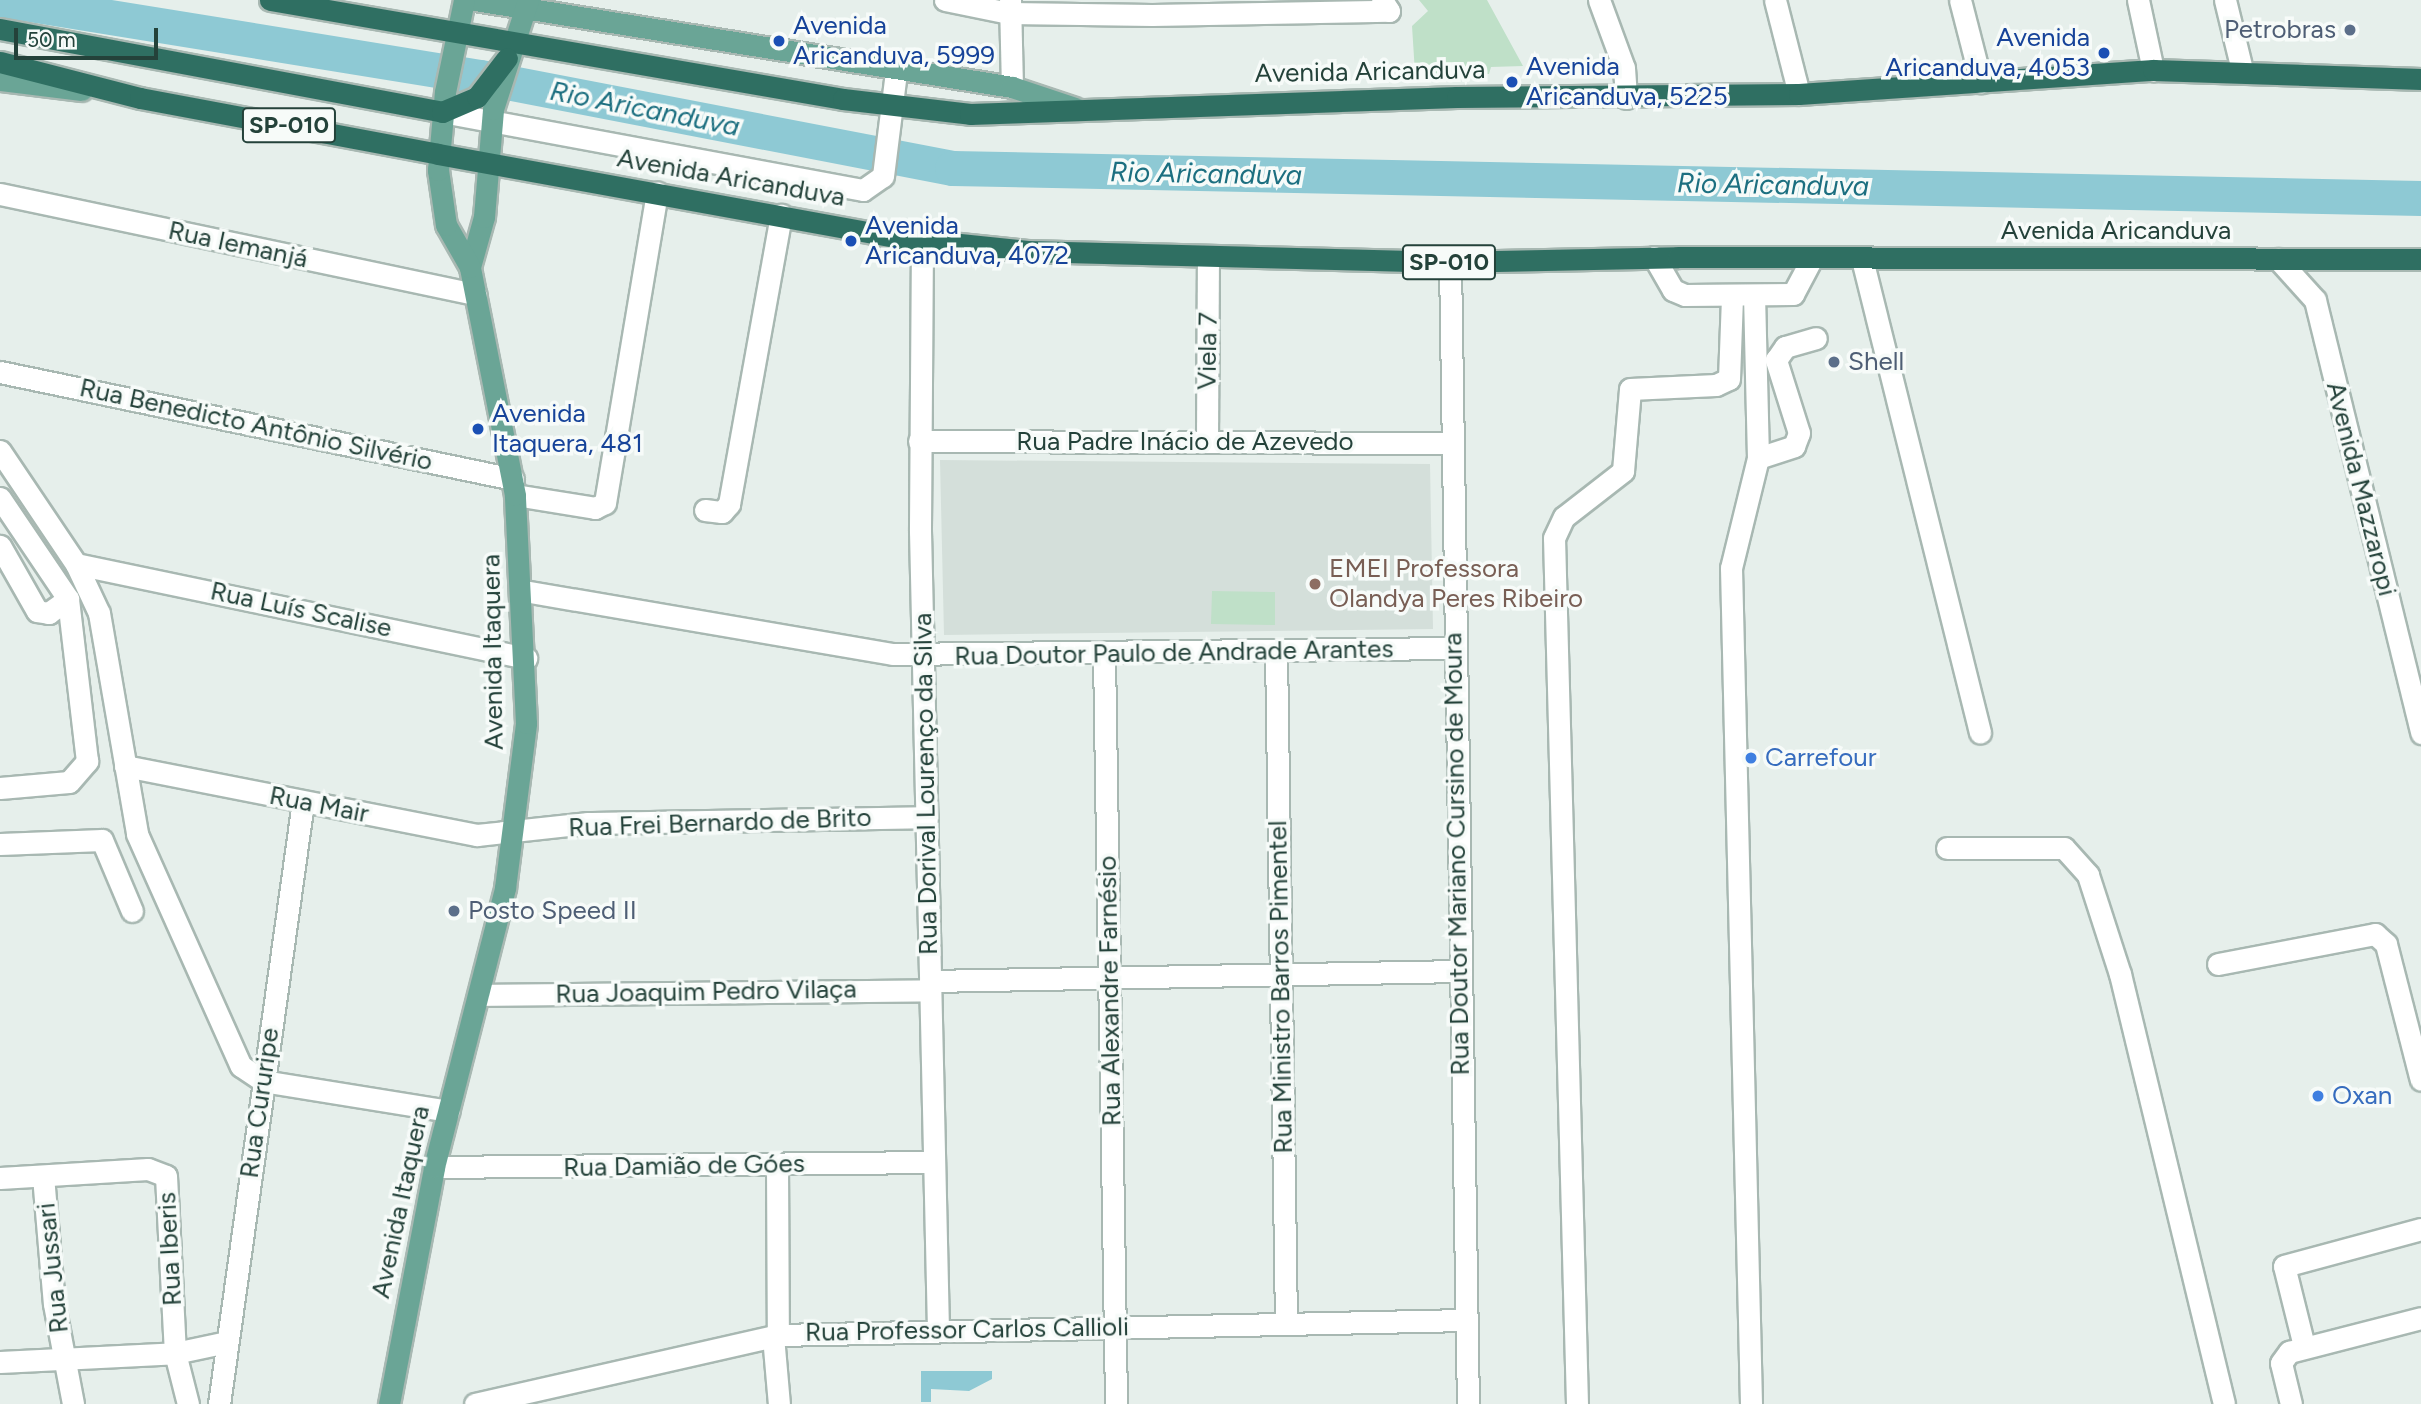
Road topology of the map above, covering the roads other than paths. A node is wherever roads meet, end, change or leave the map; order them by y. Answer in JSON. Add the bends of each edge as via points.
{"nodes":[{"id":1,"x":270,"y":0,"type":"edge"},
{"id":2,"x":464,"y":0,"type":"edge"},
{"id":3,"x":475,"y":0,"type":"edge"},
{"id":4,"x":945,"y":0,"type":"edge"},
{"id":5,"x":1599,"y":0,"type":"edge"},
{"id":6,"x":1775,"y":0,"type":"edge"},
{"id":7,"x":1961,"y":0,"type":"edge"},
{"id":8,"x":2138,"y":0,"type":"edge"},
{"id":9,"x":2225,"y":0,"type":"edge"},
{"id":10,"x":526,"y":4,"type":"edge"},
{"id":11,"x":1009,"y":6,"type":"edge"},
{"id":12,"x":1385,"y":6,"type":"edge"},
{"id":13,"x":0,"y":29,"type":"edge"},
{"id":14,"x":455,"y":38,"type":"junction"},
{"id":15,"x":507,"y":57,"type":"junction"},
{"id":16,"x":0,"y":62,"type":"edge"},
{"id":17,"x":2153,"y":70,"type":"junction"},
{"id":18,"x":2242,"y":70,"type":"junction"},
{"id":19,"x":896,"y":72,"type":"junction"},
{"id":20,"x":2421,"y":79,"type":"edge"},
{"id":21,"x":0,"y":80,"type":"edge"},
{"id":22,"x":1981,"y":82,"type":"junction"},
{"id":23,"x":1012,"y":87,"type":"junction"},
{"id":24,"x":1799,"y":94,"type":"junction"},
{"id":25,"x":140,"y":98,"type":"junction"},
{"id":26,"x":1626,"y":98,"type":"junction"},
{"id":27,"x":443,"y":102,"type":"junction"},
{"id":28,"x":1075,"y":108,"type":"junction"},
{"id":29,"x":893,"y":114,"type":"junction"},
{"id":30,"x":492,"y":116,"type":"junction"},
{"id":31,"x":438,"y":154,"type":"junction"},
{"id":32,"x":484,"y":162,"type":"junction"},
{"id":33,"x":657,"y":192,"type":"junction"},
{"id":34,"x":0,"y":194,"type":"edge"},
{"id":35,"x":780,"y":215,"type":"junction"},
{"id":36,"x":922,"y":240,"type":"junction"},
{"id":37,"x":1654,"y":257,"type":"junction"},
{"id":38,"x":1812,"y":259,"type":"junction"},
{"id":39,"x":1862,"y":259,"type":"junction"},
{"id":40,"x":2278,"y":259,"type":"junction"},
{"id":41,"x":1208,"y":260,"type":"junction"},
{"id":42,"x":2421,"y":260,"type":"edge"},
{"id":43,"x":1450,"y":262,"type":"junction"},
{"id":44,"x":470,"y":268,"type":"junction"},
{"id":45,"x":476,"y":294,"type":"junction"},
{"id":46,"x":1732,"y":296,"type":"junction"},
{"id":47,"x":1754,"y":296,"type":"junction"},
{"id":48,"x":1816,"y":338,"type":"dead end"},
{"id":49,"x":0,"y":372,"type":"edge"},
{"id":50,"x":919,"y":441,"type":"junction"},
{"id":51,"x":1207,"y":442,"type":"junction"},
{"id":52,"x":1450,"y":443,"type":"junction"},
{"id":53,"x":0,"y":451,"type":"edge"},
{"id":54,"x":1758,"y":458,"type":"junction"},
{"id":55,"x":514,"y":487,"type":"junction"},
{"id":56,"x":0,"y":498,"type":"edge"},
{"id":57,"x":705,"y":510,"type":"dead end"},
{"id":58,"x":0,"y":546,"type":"edge"},
{"id":59,"x":76,"y":564,"type":"junction"},
{"id":60,"x":524,"y":591,"type":"junction"},
{"id":61,"x":68,"y":600,"type":"junction"},
{"id":62,"x":1453,"y":648,"type":"junction"},
{"id":63,"x":1276,"y":650,"type":"junction"},
{"id":64,"x":1104,"y":655,"type":"junction"},
{"id":65,"x":923,"y":656,"type":"junction"},
{"id":66,"x":526,"y":658,"type":"junction"},
{"id":67,"x":2415,"y":684,"type":"edge"},
{"id":68,"x":1980,"y":733,"type":"dead end"},
{"id":69,"x":2421,"y":733,"type":"edge"},
{"id":70,"x":125,"y":766,"type":"junction"},
{"id":71,"x":0,"y":788,"type":"edge"},
{"id":72,"x":303,"y":802,"type":"junction"},
{"id":73,"x":927,"y":817,"type":"junction"},
{"id":74,"x":514,"y":835,"type":"junction"},
{"id":75,"x":0,"y":844,"type":"edge"},
{"id":76,"x":1947,"y":848,"type":"dead end"},
{"id":77,"x":132,"y":911,"type":"dead end"},
{"id":78,"x":2218,"y":964,"type":"dead end"},
{"id":79,"x":1459,"y":971,"type":"junction"},
{"id":80,"x":1281,"y":974,"type":"junction"},
{"id":81,"x":1109,"y":977,"type":"junction"},
{"id":82,"x":930,"y":986,"type":"junction"},
{"id":83,"x":482,"y":995,"type":"junction"},
{"id":84,"x":2421,"y":1080,"type":"edge"},
{"id":85,"x":263,"y":1082,"type":"junction"},
{"id":86,"x":449,"y":1111,"type":"junction"},
{"id":87,"x":934,"y":1162,"type":"junction"},
{"id":88,"x":777,"y":1165,"type":"junction"},
{"id":89,"x":434,"y":1167,"type":"junction"},
{"id":90,"x":43,"y":1176,"type":"junction"},
{"id":91,"x":0,"y":1178,"type":"edge"},
{"id":92,"x":2421,"y":1229,"type":"edge"},
{"id":93,"x":2421,"y":1318,"type":"edge"},
{"id":94,"x":1466,"y":1320,"type":"junction"},
{"id":95,"x":1286,"y":1324,"type":"junction"},
{"id":96,"x":1114,"y":1327,"type":"junction"},
{"id":97,"x":938,"y":1329,"type":"junction"},
{"id":98,"x":776,"y":1336,"type":"junction"},
{"id":99,"x":227,"y":1342,"type":"junction"},
{"id":100,"x":2304,"y":1346,"type":"junction"},
{"id":101,"x":174,"y":1353,"type":"junction"},
{"id":102,"x":64,"y":1360,"type":"junction"},
{"id":103,"x":0,"y":1362,"type":"edge"},
{"id":104,"x":73,"y":1404,"type":"edge"},
{"id":105,"x":188,"y":1404,"type":"edge"},
{"id":106,"x":219,"y":1404,"type":"edge"},
{"id":107,"x":389,"y":1404,"type":"edge"},
{"id":108,"x":475,"y":1404,"type":"edge"},
{"id":109,"x":779,"y":1404,"type":"edge"},
{"id":110,"x":1115,"y":1404,"type":"edge"},
{"id":111,"x":1468,"y":1404,"type":"edge"},
{"id":112,"x":1577,"y":1404,"type":"edge"},
{"id":113,"x":1751,"y":1404,"type":"edge"},
{"id":114,"x":2224,"y":1404,"type":"edge"},
{"id":115,"x":2291,"y":1404,"type":"edge"}],
"edges":[{"from":1,"to":14,"type":"highway","name":"Avenida Aricanduva"},
{"from":2,"to":14,"type":"main road","name":"Avenida Itaquera"},
{"from":3,"to":10,"type":"main road"},
{"from":4,"to":11,"type":"street"},
{"from":5,"to":26,"type":"street","via":[[1624,68]]},
{"from":6,"to":24,"type":"street"},
{"from":7,"to":22,"type":"street"},
{"from":8,"to":17,"type":"street"},
{"from":9,"to":18,"type":"street"},
{"from":10,"to":15,"type":"main road","name":"Avenida Itaquera"},
{"from":10,"to":19,"type":"main road"},
{"from":11,"to":12,"type":"street"},
{"from":11,"to":23,"type":"street"},
{"from":13,"to":27,"type":"highway"},
{"from":14,"to":15,"type":"highway","name":"Avenida Aricanduva"},
{"from":14,"to":27,"type":"main road","name":"Avenida Itaquera"},
{"from":15,"to":27,"type":"highway","via":[[466,104]]},
{"from":15,"to":29,"type":"highway","name":"Avenida Aricanduva"},
{"from":15,"to":30,"type":"main road","name":"Avenida Itaquera"},
{"from":16,"to":25,"type":"highway","name":"Avenida Aricanduva","number":"SP-010"},
{"from":17,"to":18,"type":"highway","name":"Avenida Aricanduva"},
{"from":17,"to":22,"type":"highway","name":"Avenida Aricanduva"},
{"from":18,"to":20,"type":"highway","name":"Avenida Aricanduva"},
{"from":19,"to":23,"type":"main road"},
{"from":19,"to":29,"type":"street"},
{"from":21,"to":25,"type":"main road","name":"Avenida Aricanduva"},
{"from":22,"to":24,"type":"highway","name":"Avenida Aricanduva"},
{"from":23,"to":28,"type":"main road"},
{"from":24,"to":26,"type":"highway","name":"Avenida Aricanduva"},
{"from":25,"to":31,"type":"highway","name":"Avenida Aricanduva","number":"SP-010"},
{"from":26,"to":28,"type":"highway","name":"Avenida Aricanduva"},
{"from":27,"to":30,"type":"street"},
{"from":27,"to":31,"type":"main road","name":"Avenida Itaquera"},
{"from":28,"to":29,"type":"highway","name":"Avenida Aricanduva","via":[[1024,116]]},
{"from":29,"to":30,"type":"street","via":[[883,176],[870,189]]},
{"from":30,"to":32,"type":"main road","name":"Avenida Itaquera"},
{"from":31,"to":32,"type":"highway","name":"Avenida Aricanduva","number":"SP-010"},
{"from":31,"to":44,"type":"main road","name":"Avenida Itaquera","via":[[446,226]]},
{"from":32,"to":33,"type":"highway","name":"Avenida Aricanduva","number":"SP-010"},
{"from":32,"to":44,"type":"main road","name":"Avenida Itaquera","via":[[484,217]]},
{"from":33,"to":35,"type":"highway","name":"Avenida Aricanduva","number":"SP-010"},
{"from":33,"to":55,"type":"street","name":"Rua Benedicto Antônio Silvério","via":[[605,503],[594,508]]},
{"from":34,"to":45,"type":"street","name":"Rua Iemanjá"},
{"from":35,"to":36,"type":"highway","name":"Avenida Aricanduva","number":"SP-010"},
{"from":35,"to":57,"type":"street","via":[[729,504],[724,511]]},
{"from":36,"to":41,"type":"highway","name":"Avenida Aricanduva","number":"SP-010"},
{"from":36,"to":50,"type":"street","name":"Rua Dorival Lourenço da Silva"},
{"from":37,"to":38,"type":"highway","name":"Avenida Aricanduva","number":"SP-010"},
{"from":37,"to":43,"type":"highway","name":"Avenida Aricanduva","number":"SP-010"},
{"from":37,"to":46,"type":"street","via":[[1678,294]]},
{"from":38,"to":39,"type":"highway","name":"Avenida Aricanduva","number":"SP-010"},
{"from":38,"to":47,"type":"street","via":[[1797,292]]},
{"from":39,"to":40,"type":"highway","name":"Avenida Aricanduva","number":"SP-010"},
{"from":39,"to":68,"type":"street"},
{"from":40,"to":42,"type":"highway","name":"Avenida Aricanduva","number":"SP-010"},
{"from":40,"to":67,"type":"street","name":"Avenida Mazzaropi","via":[[2315,300]]},
{"from":41,"to":43,"type":"highway","name":"Avenida Aricanduva","number":"SP-010"},
{"from":41,"to":51,"type":"street","name":"Viela 7"},
{"from":43,"to":52,"type":"street","name":"Rua Doutor Mariano Cursino de Moura"},
{"from":44,"to":45,"type":"main road","name":"Avenida Itaquera"},
{"from":45,"to":55,"type":"main road","name":"Avenida Itaquera"},
{"from":46,"to":47,"type":"street"},
{"from":46,"to":112,"type":"street","via":[[1729,379],[1716,385],[1630,389],[1623,471],[1564,517],[1554,538]]},
{"from":47,"to":54,"type":"street"},
{"from":48,"to":54,"type":"street","via":[[1785,347],[1776,360],[1799,433],[1794,446]]},
{"from":49,"to":55,"type":"street","name":"Rua Benedicto Antônio Silvério"},
{"from":50,"to":51,"type":"street","name":"Rua Padre Inácio de Azevedo"},
{"from":50,"to":65,"type":"street","name":"Rua Dorival Lourenço da Silva"},
{"from":51,"to":52,"type":"street","name":"Rua Padre Inácio de Azevedo"},
{"from":52,"to":62,"type":"street","name":"Rua Doutor Mariano Cursino de Moura"},
{"from":53,"to":59,"type":"street"},
{"from":54,"to":113,"type":"street","via":[[1731,568]]},
{"from":55,"to":60,"type":"main road","name":"Avenida Itaquera"},
{"from":56,"to":61,"type":"street"},
{"from":58,"to":61,"type":"street","via":[[37,611],[49,613]]},
{"from":59,"to":66,"type":"street","name":"Rua Luís Scalise"},
{"from":59,"to":70,"type":"street","via":[[108,646]]},
{"from":60,"to":65,"type":"street","name":"Rua Doutor Paulo de Andrade Arantes"},
{"from":60,"to":66,"type":"main road","name":"Avenida Itaquera"},
{"from":61,"to":71,"type":"street","via":[[87,761],[69,782]]},
{"from":62,"to":63,"type":"street","name":"Rua Doutor Paulo de Andrade Arantes"},
{"from":62,"to":79,"type":"street","name":"Rua Doutor Mariano Cursino de Moura"},
{"from":63,"to":64,"type":"street","name":"Rua Doutor Paulo de Andrade Arantes"},
{"from":63,"to":80,"type":"street","name":"Rua Ministro Barros Pimentel"},
{"from":64,"to":65,"type":"street","name":"Rua Doutor Paulo de Andrade Arantes"},
{"from":64,"to":81,"type":"street","name":"Rua Alexandre Farnésio"},
{"from":65,"to":73,"type":"street","name":"Rua Dorival Lourenço da Silva"},
{"from":66,"to":74,"type":"main road","name":"Avenida Itaquera","via":[[526,723]]},
{"from":67,"to":69,"type":"street","name":"Avenida Mazzaropi"},
{"from":70,"to":72,"type":"street","name":"Rua Mair"},
{"from":70,"to":85,"type":"street","via":[[137,834],[237,1060]]},
{"from":72,"to":74,"type":"street","name":"Rua Mair","via":[[477,835]]},
{"from":72,"to":85,"type":"street","name":"Rua Cururipe"},
{"from":73,"to":74,"type":"street","name":"Rua Frei Bernardo de Brito","via":[[588,823]]},
{"from":73,"to":82,"type":"street","name":"Rua Dorival Lourenço da Silva"},
{"from":74,"to":83,"type":"main road","name":"Avenida Itaquera"},
{"from":75,"to":77,"type":"street","via":[[102,840]]},
{"from":76,"to":114,"type":"street","via":[[2064,848],[2088,876],[2120,974]]},
{"from":78,"to":84,"type":"street","via":[[2375,934],[2386,944]]},
{"from":79,"to":80,"type":"street","name":"Rua Joaquim Pedro Vilaça"},
{"from":79,"to":94,"type":"street","name":"Rua Doutor Mariano Cursino de Moura"},
{"from":80,"to":81,"type":"street","name":"Rua Joaquim Pedro Vilaça"},
{"from":80,"to":95,"type":"street","name":"Rua Ministro Barros Pimentel"},
{"from":81,"to":82,"type":"street","name":"Rua Joaquim Pedro Vilaça"},
{"from":81,"to":96,"type":"street","name":"Rua Alexandre Farnésio"},
{"from":82,"to":83,"type":"street","name":"Rua Joaquim Pedro Vilaça"},
{"from":82,"to":87,"type":"street","name":"Rua Dorival Lourenço da Silva"},
{"from":83,"to":86,"type":"main road","name":"Avenida Itaquera"},
{"from":85,"to":86,"type":"street"},
{"from":85,"to":99,"type":"street","name":"Rua Cururipe"},
{"from":86,"to":89,"type":"main road","name":"Avenida Itaquera"},
{"from":87,"to":88,"type":"street","name":"Rua Damião de Góes"},
{"from":87,"to":97,"type":"street","name":"Rua Dorival Lourenço da Silva"},
{"from":88,"to":89,"type":"street","name":"Rua Damião de Góes"},
{"from":88,"to":98,"type":"street"},
{"from":89,"to":107,"type":"main road","name":"Avenida Itaquera"},
{"from":90,"to":91,"type":"street","name":"Rua Iberis"},
{"from":90,"to":101,"type":"street","name":"Rua Iberis","via":[[148,1169],[166,1176]]},
{"from":90,"to":102,"type":"street","name":"Rua Jussari"},
{"from":92,"to":100,"type":"street","via":[[2284,1266]]},
{"from":93,"to":100,"type":"street"},
{"from":94,"to":95,"type":"street","name":"Rua Professor Carlos Callioli"},
{"from":94,"to":111,"type":"street","name":"Rua Doutor Mariano Cursino de Moura"},
{"from":95,"to":96,"type":"street","name":"Rua Professor Carlos Callioli"},
{"from":96,"to":97,"type":"street","name":"Rua Professor Carlos Callioli"},
{"from":96,"to":110,"type":"street","name":"Rua Alexandre Farnésio"},
{"from":97,"to":98,"type":"street","name":"Rua Professor Carlos Callioli"},
{"from":98,"to":108,"type":"street","name":"Rua Professor Carlos Callioli"},
{"from":98,"to":109,"type":"street"},
{"from":99,"to":101,"type":"street"},
{"from":99,"to":106,"type":"street","name":"Rua Cururipe"},
{"from":100,"to":115,"type":"street","via":[[2281,1363]]},
{"from":101,"to":102,"type":"street"},
{"from":101,"to":105,"type":"street","name":"Rua Iberis"},
{"from":102,"to":103,"type":"street"},
{"from":102,"to":104,"type":"street","name":"Rua Jussari"}]}
